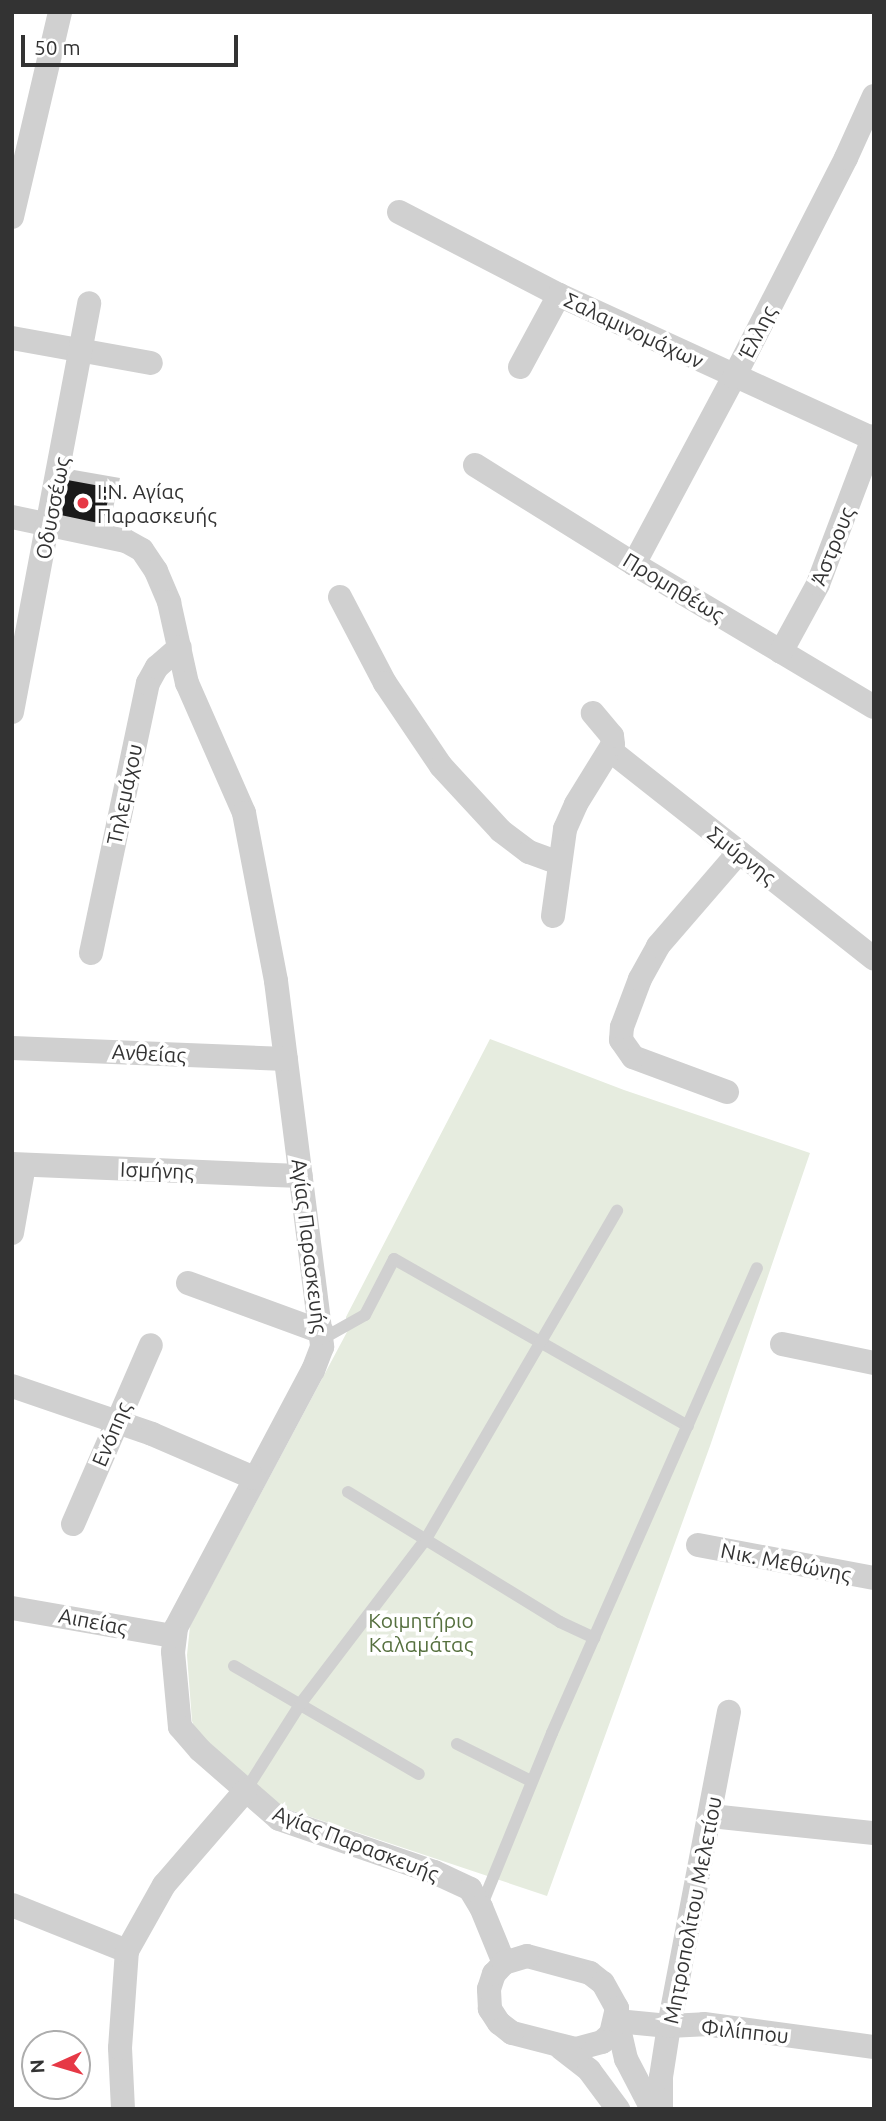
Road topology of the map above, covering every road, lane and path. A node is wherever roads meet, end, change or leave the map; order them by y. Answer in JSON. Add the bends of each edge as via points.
{"nodes":[{"id":1,"x":60,"y":12,"type":"edge"},
{"id":2,"x":874,"y":96,"type":"edge"},
{"id":3,"x":399,"y":212,"type":"dead end"},
{"id":4,"x":12,"y":217,"type":"edge"},
{"id":5,"x":559,"y":295,"type":"junction"},
{"id":6,"x":89,"y":303,"type":"dead end"},
{"id":7,"x":12,"y":338,"type":"edge"},
{"id":8,"x":80,"y":351,"type":"junction"},
{"id":9,"x":151,"y":363,"type":"dead end"},
{"id":10,"x":520,"y":366,"type":"dead end"},
{"id":11,"x":734,"y":377,"type":"junction"},
{"id":12,"x":873,"y":438,"type":"edge"},
{"id":13,"x":475,"y":465,"type":"dead end"},
{"id":14,"x":12,"y":517,"type":"edge"},
{"id":15,"x":49,"y":525,"type":"junction"},
{"id":16,"x":634,"y":564,"type":"junction"},
{"id":17,"x":340,"y":597,"type":"dead end"},
{"id":18,"x":180,"y":647,"type":"junction"},
{"id":19,"x":781,"y":652,"type":"junction"},
{"id":20,"x":874,"y":707,"type":"edge"},
{"id":21,"x":12,"y":712,"type":"edge"},
{"id":22,"x":593,"y":713,"type":"dead end"},
{"id":23,"x":611,"y":751,"type":"junction"},
{"id":24,"x":739,"y":852,"type":"junction"},
{"id":25,"x":559,"y":863,"type":"junction"},
{"id":26,"x":553,"y":916,"type":"dead end"},
{"id":27,"x":91,"y":953,"type":"dead end"},
{"id":28,"x":874,"y":959,"type":"edge"},
{"id":29,"x":12,"y":1048,"type":"edge"},
{"id":30,"x":286,"y":1059,"type":"junction"},
{"id":31,"x":727,"y":1092,"type":"dead end"},
{"id":32,"x":18,"y":1165,"type":"edge"},
{"id":33,"x":301,"y":1176,"type":"junction"},
{"id":34,"x":617,"y":1211,"type":"dead end"},
{"id":35,"x":12,"y":1233,"type":"edge"},
{"id":36,"x":757,"y":1268,"type":"dead end"},
{"id":37,"x":188,"y":1283,"type":"dead end"},
{"id":38,"x":322,"y":1336,"type":"junction"},
{"id":39,"x":542,"y":1342,"type":"junction"},
{"id":40,"x":151,"y":1345,"type":"dead end"},
{"id":41,"x":782,"y":1345,"type":"dead end"},
{"id":42,"x":874,"y":1363,"type":"edge"},
{"id":43,"x":12,"y":1386,"type":"edge"},
{"id":44,"x":116,"y":1422,"type":"junction"},
{"id":45,"x":688,"y":1426,"type":"junction"},
{"id":46,"x":254,"y":1478,"type":"junction"},
{"id":47,"x":348,"y":1492,"type":"dead end"},
{"id":48,"x":73,"y":1524,"type":"dead end"},
{"id":49,"x":426,"y":1539,"type":"junction"},
{"id":50,"x":698,"y":1545,"type":"dead end"},
{"id":51,"x":874,"y":1578,"type":"edge"},
{"id":52,"x":12,"y":1608,"type":"edge"},
{"id":53,"x":173,"y":1636,"type":"junction"},
{"id":54,"x":594,"y":1638,"type":"junction"},
{"id":55,"x":234,"y":1667,"type":"dead end"},
{"id":56,"x":301,"y":1703,"type":"junction"},
{"id":57,"x":729,"y":1713,"type":"dead end"},
{"id":58,"x":457,"y":1744,"type":"dead end"},
{"id":59,"x":419,"y":1774,"type":"dead end"},
{"id":60,"x":531,"y":1781,"type":"junction"},
{"id":61,"x":246,"y":1790,"type":"junction"},
{"id":62,"x":711,"y":1816,"type":"junction"},
{"id":63,"x":874,"y":1833,"type":"edge"},
{"id":64,"x":12,"y":1905,"type":"edge"},
{"id":65,"x":481,"y":1907,"type":"junction"},
{"id":66,"x":127,"y":1951,"type":"junction"},
{"id":67,"x":504,"y":1963,"type":"junction"},
{"id":68,"x":617,"y":2021,"type":"junction"},
{"id":69,"x":669,"y":2026,"type":"junction"},
{"id":70,"x":874,"y":2047,"type":"edge"},
{"id":71,"x":561,"y":2048,"type":"junction"},
{"id":72,"x":123,"y":2109,"type":"edge"},
{"id":73,"x":618,"y":2109,"type":"edge"},
{"id":74,"x":652,"y":2109,"type":"edge"},
{"id":75,"x":661,"y":2109,"type":"edge"}],
"edges":[{"from":1,"to":4,"type":"street"},
{"from":2,"to":11,"type":"street","name":"Έλλης"},
{"from":3,"to":5,"type":"street","name":"Σαλαμινομάχων"},
{"from":5,"to":10,"type":"street"},
{"from":5,"to":11,"type":"street","name":"Σαλαμινομάχων"},
{"from":6,"to":8,"type":"street","name":"Οδυσσέως"},
{"from":7,"to":8,"type":"street"},
{"from":8,"to":9,"type":"street"},
{"from":8,"to":15,"type":"street","name":"Οδυσσέως"},
{"from":11,"to":12,"type":"street","name":"Σαλαμινομάχων"},
{"from":11,"to":16,"type":"street","name":"Έλλης"},
{"from":12,"to":19,"type":"street","name":"Άστρους","via":[[818,584]]},
{"from":13,"to":16,"type":"street","name":"Προμηθέως"},
{"from":14,"to":15,"type":"street","name":"Αγίας Παρασκευής"},
{"from":15,"to":18,"type":"street","name":"Αγίας Παρασκευής","via":[[126,541],[142,550],[169,602]]},
{"from":15,"to":21,"type":"street","name":"Οδυσσέως"},
{"from":16,"to":19,"type":"street","name":"Προμηθέως"},
{"from":17,"to":25,"type":"street","via":[[385,683],[448,775],[510,839]]},
{"from":18,"to":27,"type":"street","name":"Τηλεμάχου","via":[[157,667],[148,683]]},
{"from":18,"to":30,"type":"street","name":"Αγίας Παρασκευής","via":[[199,715],[244,813]]},
{"from":19,"to":20,"type":"street","name":"Προμηθέως"},
{"from":22,"to":23,"type":"street","via":[[612,736]]},
{"from":23,"to":24,"type":"street","name":"Σμύρνης"},
{"from":23,"to":25,"type":"street","via":[[572,812]]},
{"from":24,"to":28,"type":"street","name":"Σμύρνης"},
{"from":24,"to":31,"type":"street","via":[[658,946],[640,979],[621,1040],[633,1057]]},
{"from":25,"to":26,"type":"street"},
{"from":29,"to":30,"type":"street","name":"Ανθείας"},
{"from":30,"to":33,"type":"street","name":"Αγίας Παρασκευής"},
{"from":32,"to":33,"type":"street","name":"Ισμήνης"},
{"from":32,"to":35,"type":"street"},
{"from":33,"to":38,"type":"street","name":"Αγίας Παρασκευής"},
{"from":34,"to":39,"type":"lane"},
{"from":36,"to":45,"type":"lane"},
{"from":37,"to":38,"type":"street"},
{"from":38,"to":39,"type":"lane","via":[[365,1315],[394,1259]]},
{"from":38,"to":46,"type":"street","name":"Αγίας Παρασκευής","via":[[313,1370]]},
{"from":39,"to":45,"type":"lane"},
{"from":39,"to":49,"type":"lane"},
{"from":40,"to":44,"type":"street","name":"Ενόπης"},
{"from":41,"to":42,"type":"street"},
{"from":43,"to":44,"type":"street"},
{"from":44,"to":46,"type":"street"},
{"from":44,"to":48,"type":"street","name":"Ενόπης"},
{"from":45,"to":54,"type":"lane"},
{"from":46,"to":53,"type":"street","name":"Αγίας Παρασκευής"},
{"from":47,"to":49,"type":"lane"},
{"from":49,"to":54,"type":"lane"},
{"from":49,"to":56,"type":"lane"},
{"from":50,"to":51,"type":"street","name":"Νικ. Μεθώνης"},
{"from":52,"to":53,"type":"street","name":"Αιπείας"},
{"from":53,"to":61,"type":"street","name":"Αγίας Παρασκευής","via":[[180,1727]]},
{"from":54,"to":60,"type":"lane"},
{"from":55,"to":56,"type":"lane"},
{"from":56,"to":59,"type":"lane"},
{"from":56,"to":61,"type":"lane"},
{"from":57,"to":62,"type":"street","name":"Μητροπολίτου Μελετίου"},
{"from":58,"to":60,"type":"lane"},
{"from":60,"to":65,"type":"lane"},
{"from":61,"to":65,"type":"street","name":"Αγίας Παρασκευής","via":[[279,1819],[459,1883],[470,1889]]},
{"from":61,"to":66,"type":"street","via":[[164,1885]]},
{"from":62,"to":63,"type":"street"},
{"from":62,"to":69,"type":"street","name":"Μητροπολίτου Μελετίου"},
{"from":64,"to":66,"type":"street"},
{"from":65,"to":67,"type":"street","name":"Αγίας Παρασκευής"},
{"from":66,"to":72,"type":"street","via":[[120,2048]]},
{"from":67,"to":68,"type":"street","via":[[527,1956],[590,1973],[612,1994]]},
{"from":67,"to":71,"type":"street","via":[[489,1989],[489,2009],[512,2033]]},
{"from":68,"to":69,"type":"street","name":"Φιλίππου"},
{"from":68,"to":71,"type":"street","via":[[611,2034],[590,2048]]},
{"from":68,"to":74,"type":"street","via":[[626,2059]]},
{"from":69,"to":70,"type":"street","name":"Φιλίππου","via":[[704,2024]]},
{"from":69,"to":75,"type":"street","name":"Μητροπολίτου Μελετίου"},
{"from":71,"to":73,"type":"street","via":[[589,2070]]}]}
